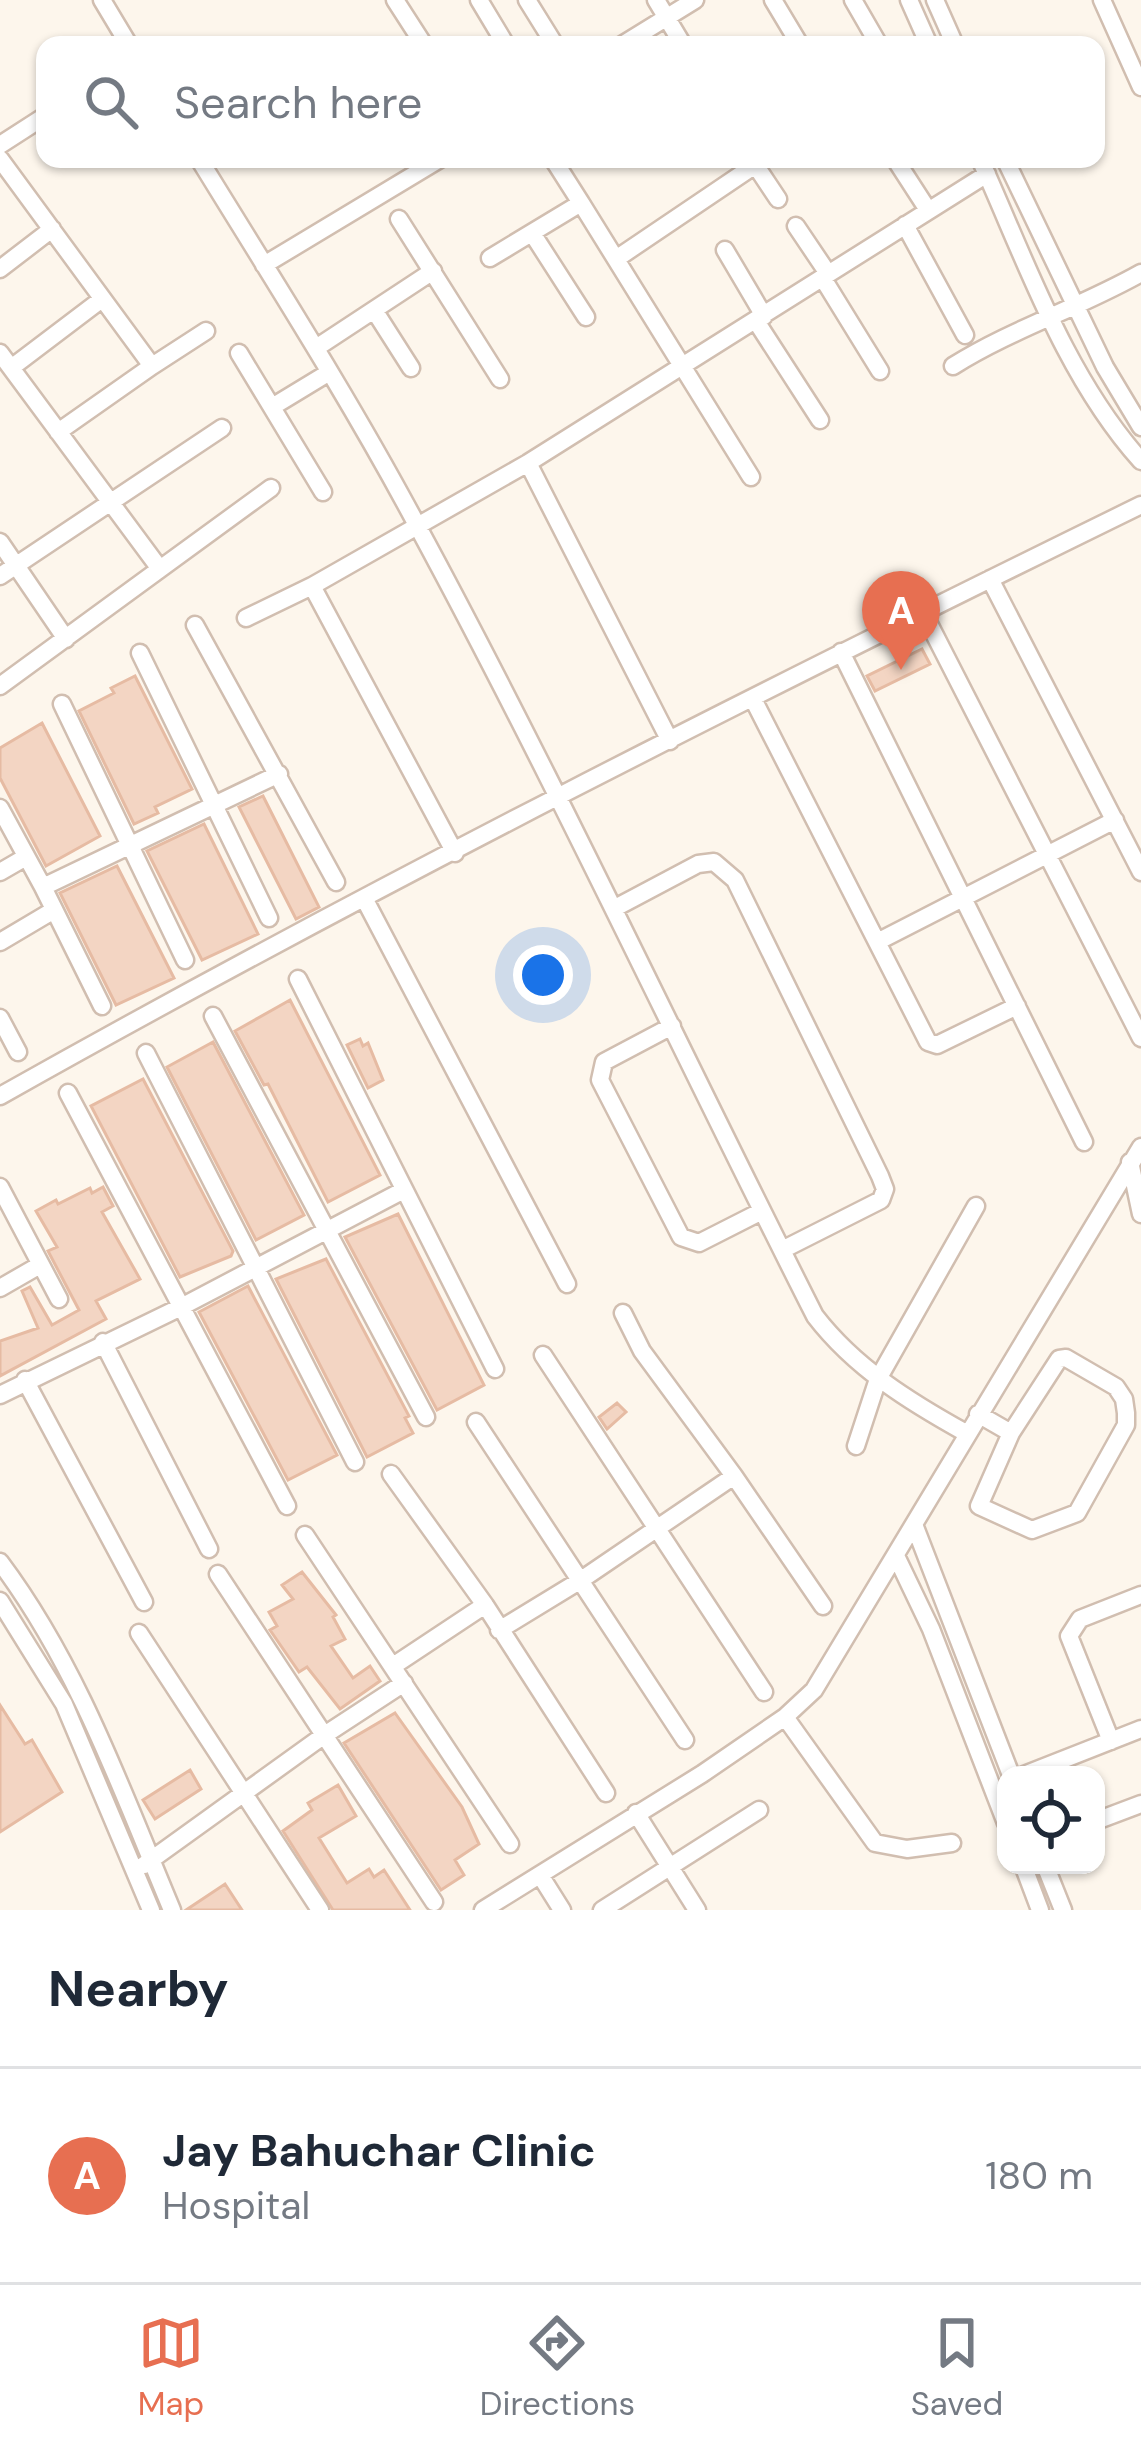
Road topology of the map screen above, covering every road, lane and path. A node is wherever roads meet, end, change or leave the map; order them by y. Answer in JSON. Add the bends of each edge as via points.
{"nodes":[{"id":1,"x":102,"y":0,"type":"edge"},
{"id":2,"x":395,"y":0,"type":"edge"},
{"id":3,"x":479,"y":0,"type":"edge"},
{"id":4,"x":527,"y":0,"type":"edge"},
{"id":5,"x":656,"y":0,"type":"edge"},
{"id":6,"x":695,"y":0,"type":"edge"},
{"id":7,"x":773,"y":0,"type":"edge"},
{"id":8,"x":853,"y":0,"type":"edge"},
{"id":9,"x":909,"y":0,"type":"edge"},
{"id":10,"x":935,"y":0,"type":"edge"},
{"id":11,"x":1102,"y":0,"type":"edge"},
{"id":12,"x":666,"y":17,"type":"junction"},
{"id":13,"x":124,"y":36,"type":"edge"},
{"id":14,"x":418,"y":36,"type":"edge"},
{"id":15,"x":501,"y":36,"type":"edge"},
{"id":16,"x":549,"y":36,"type":"edge"},
{"id":17,"x":636,"y":36,"type":"edge"},
{"id":18,"x":678,"y":36,"type":"edge"},
{"id":19,"x":795,"y":36,"type":"edge"},
{"id":20,"x":874,"y":36,"type":"edge"},
{"id":21,"x":925,"y":36,"type":"edge"},
{"id":22,"x":951,"y":36,"type":"edge"},
{"id":23,"x":1141,"y":41,"type":"edge"},
{"id":24,"x":1124,"y":51,"type":"junction"},
{"id":25,"x":1141,"y":87,"type":"edge"},
{"id":26,"x":36,"y":122,"type":"edge"},
{"id":27,"x":0,"y":146,"type":"edge"},
{"id":28,"x":0,"y":159,"type":"edge"},
{"id":29,"x":204,"y":168,"type":"edge"},
{"id":30,"x":425,"y":168,"type":"edge"},
{"id":31,"x":559,"y":168,"type":"edge"},
{"id":32,"x":747,"y":168,"type":"edge"},
{"id":33,"x":761,"y":168,"type":"edge"},
{"id":34,"x":901,"y":168,"type":"edge"},
{"id":35,"x":981,"y":168,"type":"edge"},
{"id":36,"x":985,"y":168,"type":"edge"},
{"id":37,"x":1009,"y":168,"type":"edge"},
{"id":38,"x":778,"y":199,"type":"dead end"},
{"id":39,"x":581,"y":203,"type":"junction"},
{"id":40,"x":928,"y":210,"type":"junction"},
{"id":41,"x":400,"y":219,"type":"dead end"},
{"id":42,"x":905,"y":225,"type":"junction"},
{"id":43,"x":796,"y":226,"type":"dead end"},
{"id":44,"x":52,"y":230,"type":"junction"},
{"id":45,"x":532,"y":233,"type":"junction"},
{"id":46,"x":725,"y":250,"type":"dead end"},
{"id":47,"x":490,"y":258,"type":"dead end"},
{"id":48,"x":616,"y":259,"type":"junction"},
{"id":49,"x":264,"y":266,"type":"junction"},
{"id":50,"x":0,"y":269,"type":"edge"},
{"id":51,"x":433,"y":271,"type":"junction"},
{"id":52,"x":1141,"y":273,"type":"edge"},
{"id":53,"x":825,"y":275,"type":"junction"},
{"id":54,"x":103,"y":299,"type":"junction"},
{"id":55,"x":1076,"y":309,"type":"junction"},
{"id":56,"x":374,"y":310,"type":"junction"},
{"id":57,"x":586,"y":317,"type":"dead end"},
{"id":58,"x":760,"y":319,"type":"junction"},
{"id":59,"x":1052,"y":319,"type":"junction"},
{"id":60,"x":206,"y":331,"type":"dead end"},
{"id":61,"x":965,"y":335,"type":"dead end"},
{"id":62,"x":316,"y":348,"type":"junction"},
{"id":63,"x":239,"y":353,"type":"dead end"},
{"id":64,"x":5,"y":361,"type":"edge"},
{"id":65,"x":684,"y":365,"type":"junction"},
{"id":66,"x":152,"y":366,"type":"junction"},
{"id":67,"x":953,"y":366,"type":"dead end"},
{"id":68,"x":411,"y":368,"type":"dead end"},
{"id":69,"x":880,"y":371,"type":"dead end"},
{"id":70,"x":328,"y":373,"type":"junction"},
{"id":71,"x":500,"y":380,"type":"dead end"},
{"id":72,"x":272,"y":407,"type":"junction"},
{"id":73,"x":820,"y":420,"type":"dead end"},
{"id":74,"x":1141,"y":427,"type":"edge"},
{"id":75,"x":222,"y":428,"type":"dead end"},
{"id":76,"x":58,"y":432,"type":"junction"},
{"id":77,"x":1141,"y":461,"type":"edge"},
{"id":78,"x":528,"y":463,"type":"junction"},
{"id":79,"x":751,"y":477,"type":"dead end"},
{"id":80,"x":271,"y":488,"type":"dead end"},
{"id":81,"x":322,"y":492,"type":"dead end"},
{"id":82,"x":109,"y":503,"type":"junction"},
{"id":83,"x":1141,"y":505,"type":"edge"},
{"id":84,"x":418,"y":526,"type":"junction"},
{"id":85,"x":0,"y":542,"type":"edge"},
{"id":86,"x":18,"y":564,"type":"junction"},
{"id":87,"x":160,"y":569,"type":"junction"},
{"id":88,"x":0,"y":576,"type":"edge"},
{"id":89,"x":990,"y":579,"type":"junction"},
{"id":90,"x":313,"y":586,"type":"junction"},
{"id":91,"x":923,"y":612,"type":"junction"},
{"id":92,"x":246,"y":618,"type":"dead end"},
{"id":93,"x":194,"y":625,"type":"dead end"},
{"id":94,"x":66,"y":639,"type":"junction"},
{"id":95,"x":841,"y":652,"type":"junction"},
{"id":96,"x":140,"y":653,"type":"dead end"},
{"id":97,"x":0,"y":686,"type":"edge"},
{"id":98,"x":753,"y":699,"type":"junction"},
{"id":99,"x":62,"y":704,"type":"dead end"},
{"id":100,"x":670,"y":741,"type":"junction"},
{"id":101,"x":279,"y":774,"type":"junction"},
{"id":102,"x":559,"y":798,"type":"junction"},
{"id":103,"x":216,"y":805,"type":"junction"},
{"id":104,"x":0,"y":808,"type":"edge"},
{"id":105,"x":1114,"y":820,"type":"junction"},
{"id":106,"x":127,"y":844,"type":"junction"},
{"id":107,"x":455,"y":853,"type":"junction"},
{"id":108,"x":1048,"y":854,"type":"junction"},
{"id":109,"x":26,"y":857,"type":"junction"},
{"id":110,"x":0,"y":872,"type":"edge"},
{"id":111,"x":1141,"y":872,"type":"edge"},
{"id":112,"x":336,"y":882,"type":"dead end"},
{"id":113,"x":43,"y":887,"type":"junction"},
{"id":114,"x":965,"y":897,"type":"junction"},
{"id":115,"x":365,"y":899,"type":"junction"},
{"id":116,"x":615,"y":908,"type":"junction"},
{"id":117,"x":54,"y":910,"type":"junction"},
{"id":118,"x":269,"y":919,"type":"dead end"},
{"id":119,"x":0,"y":942,"type":"edge"},
{"id":120,"x":877,"y":942,"type":"junction"},
{"id":121,"x":184,"y":960,"type":"dead end"},
{"id":122,"x":298,"y":979,"type":"dead end"},
{"id":123,"x":102,"y":1006,"type":"dead end"},
{"id":124,"x":1017,"y":1006,"type":"junction"},
{"id":125,"x":213,"y":1016,"type":"dead end"},
{"id":126,"x":0,"y":1018,"type":"edge"},
{"id":127,"x":673,"y":1026,"type":"junction"},
{"id":128,"x":1141,"y":1038,"type":"edge"},
{"id":129,"x":18,"y":1052,"type":"dead end"},
{"id":130,"x":146,"y":1053,"type":"dead end"},
{"id":131,"x":68,"y":1093,"type":"dead end"},
{"id":132,"x":0,"y":1096,"type":"edge"},
{"id":133,"x":1084,"y":1142,"type":"dead end"},
{"id":134,"x":1135,"y":1154,"type":"edge"},
{"id":135,"x":0,"y":1187,"type":"edge"},
{"id":136,"x":402,"y":1191,"type":"junction"},
{"id":137,"x":976,"y":1206,"type":"dead end"},
{"id":138,"x":762,"y":1210,"type":"junction"},
{"id":139,"x":1141,"y":1214,"type":"edge"},
{"id":140,"x":328,"y":1231,"type":"junction"},
{"id":141,"x":782,"y":1250,"type":"junction"},
{"id":142,"x":40,"y":1265,"type":"junction"},
{"id":143,"x":254,"y":1269,"type":"junction"},
{"id":144,"x":567,"y":1284,"type":"dead end"},
{"id":145,"x":0,"y":1288,"type":"edge"},
{"id":146,"x":59,"y":1299,"type":"dead end"},
{"id":147,"x":181,"y":1307,"type":"junction"},
{"id":148,"x":622,"y":1313,"type":"dead end"},
{"id":149,"x":104,"y":1342,"type":"junction"},
{"id":150,"x":543,"y":1355,"type":"dead end"},
{"id":151,"x":495,"y":1369,"type":"dead end"},
{"id":152,"x":878,"y":1379,"type":"junction"},
{"id":153,"x":25,"y":1380,"type":"junction"},
{"id":154,"x":0,"y":1395,"type":"edge"},
{"id":155,"x":978,"y":1414,"type":"junction"},
{"id":156,"x":426,"y":1417,"type":"dead end"},
{"id":157,"x":476,"y":1422,"type":"dead end"},
{"id":158,"x":966,"y":1433,"type":"junction"},
{"id":159,"x":1011,"y":1433,"type":"junction"},
{"id":160,"x":856,"y":1446,"type":"dead end"},
{"id":161,"x":355,"y":1462,"type":"dead end"},
{"id":162,"x":391,"y":1474,"type":"dead end"},
{"id":163,"x":734,"y":1476,"type":"junction"},
{"id":164,"x":287,"y":1506,"type":"dead end"},
{"id":165,"x":915,"y":1527,"type":"junction"},
{"id":166,"x":658,"y":1528,"type":"junction"},
{"id":167,"x":305,"y":1535,"type":"dead end"},
{"id":168,"x":209,"y":1549,"type":"dead end"},
{"id":169,"x":897,"y":1558,"type":"junction"},
{"id":170,"x":0,"y":1562,"type":"edge"},
{"id":171,"x":218,"y":1574,"type":"dead end"},
{"id":172,"x":581,"y":1580,"type":"junction"},
{"id":173,"x":1141,"y":1594,"type":"edge"},
{"id":174,"x":144,"y":1602,"type":"dead end"},
{"id":175,"x":1,"y":1605,"type":"edge"},
{"id":176,"x":485,"y":1605,"type":"junction"},
{"id":177,"x":823,"y":1606,"type":"dead end"},
{"id":178,"x":499,"y":1630,"type":"junction"},
{"id":179,"x":139,"y":1633,"type":"dead end"},
{"id":180,"x":393,"y":1666,"type":"junction"},
{"id":181,"x":404,"y":1683,"type":"junction"},
{"id":182,"x":764,"y":1692,"type":"dead end"},
{"id":183,"x":785,"y":1717,"type":"junction"},
{"id":184,"x":1141,"y":1729,"type":"edge"},
{"id":185,"x":323,"y":1736,"type":"junction"},
{"id":186,"x":685,"y":1740,"type":"dead end"},
{"id":187,"x":1111,"y":1741,"type":"junction"},
{"id":188,"x":1007,"y":1766,"type":"edge"},
{"id":189,"x":1047,"y":1766,"type":"edge"},
{"id":190,"x":244,"y":1792,"type":"junction"},
{"id":191,"x":606,"y":1793,"type":"dead end"},
{"id":192,"x":997,"y":1800,"type":"edge"},
{"id":193,"x":1141,"y":1804,"type":"edge"},
{"id":194,"x":759,"y":1810,"type":"dead end"},
{"id":195,"x":636,"y":1814,"type":"junction"},
{"id":196,"x":1105,"y":1818,"type":"edge"},
{"id":197,"x":952,"y":1843,"type":"dead end"},
{"id":198,"x":510,"y":1844,"type":"dead end"},
{"id":199,"x":152,"y":1861,"type":"junction"},
{"id":200,"x":670,"y":1868,"type":"junction"},
{"id":201,"x":134,"y":1871,"type":"junction"},
{"id":202,"x":540,"y":1874,"type":"junction"},
{"id":203,"x":1026,"y":1874,"type":"edge"},
{"id":204,"x":1049,"y":1874,"type":"edge"},
{"id":205,"x":434,"y":1902,"type":"dead end"},
{"id":206,"x":152,"y":1910,"type":"edge"},
{"id":207,"x":172,"y":1910,"type":"edge"},
{"id":208,"x":320,"y":1910,"type":"edge"},
{"id":209,"x":483,"y":1910,"type":"edge"},
{"id":210,"x":562,"y":1910,"type":"edge"},
{"id":211,"x":602,"y":1910,"type":"edge"},
{"id":212,"x":697,"y":1910,"type":"edge"},
{"id":213,"x":1040,"y":1910,"type":"edge"},
{"id":214,"x":1063,"y":1910,"type":"edge"}],
"edges":[{"from":1,"to":13,"type":"street"},
{"from":2,"to":14,"type":"street"},
{"from":3,"to":15,"type":"street"},
{"from":4,"to":16,"type":"street"},
{"from":5,"to":12,"type":"street"},
{"from":6,"to":12,"type":"street"},
{"from":7,"to":19,"type":"street"},
{"from":8,"to":20,"type":"street"},
{"from":9,"to":21,"type":"street"},
{"from":10,"to":22,"type":"street"},
{"from":11,"to":24,"type":"street"},
{"from":12,"to":17,"type":"street"},
{"from":12,"to":18,"type":"street"},
{"from":23,"to":24,"type":"street"},
{"from":24,"to":25,"type":"street"},
{"from":26,"to":27,"type":"street"},
{"from":28,"to":44,"type":"street"},
{"from":29,"to":49,"type":"street"},
{"from":30,"to":49,"type":"street"},
{"from":31,"to":39,"type":"street"},
{"from":32,"to":48,"type":"street"},
{"from":33,"to":38,"type":"street"},
{"from":34,"to":40,"type":"street"},
{"from":35,"to":40,"type":"street"},
{"from":36,"to":59,"type":"street"},
{"from":37,"to":55,"type":"street"},
{"from":39,"to":45,"type":"street"},
{"from":39,"to":48,"type":"street"},
{"from":40,"to":42,"type":"street"},
{"from":41,"to":51,"type":"street"},
{"from":42,"to":53,"type":"street"},
{"from":42,"to":61,"type":"street"},
{"from":43,"to":53,"type":"street"},
{"from":44,"to":50,"type":"street"},
{"from":44,"to":54,"type":"street"},
{"from":45,"to":47,"type":"street"},
{"from":45,"to":57,"type":"street"},
{"from":46,"to":58,"type":"street"},
{"from":48,"to":65,"type":"street"},
{"from":49,"to":62,"type":"street"},
{"from":51,"to":56,"type":"street"},
{"from":51,"to":71,"type":"street"},
{"from":52,"to":55,"type":"street"},
{"from":53,"to":58,"type":"street"},
{"from":53,"to":69,"type":"street"},
{"from":54,"to":64,"type":"street"},
{"from":54,"to":66,"type":"street"},
{"from":55,"to":59,"type":"street"},
{"from":55,"to":74,"type":"street"},
{"from":56,"to":62,"type":"street"},
{"from":56,"to":68,"type":"street"},
{"from":58,"to":65,"type":"street"},
{"from":58,"to":73,"type":"street"},
{"from":59,"to":67,"type":"street"},
{"from":59,"to":77,"type":"street","via":[[1095,401]]},
{"from":60,"to":66,"type":"street"},
{"from":62,"to":70,"type":"street"},
{"from":63,"to":72,"type":"street"},
{"from":64,"to":76,"type":"street"},
{"from":65,"to":78,"type":"street"},
{"from":65,"to":79,"type":"street"},
{"from":66,"to":76,"type":"street"},
{"from":70,"to":72,"type":"street"},
{"from":70,"to":84,"type":"street"},
{"from":72,"to":81,"type":"street"},
{"from":75,"to":82,"type":"street"},
{"from":76,"to":82,"type":"street"},
{"from":78,"to":84,"type":"street"},
{"from":78,"to":100,"type":"street"},
{"from":80,"to":87,"type":"street"},
{"from":82,"to":86,"type":"street"},
{"from":82,"to":87,"type":"street"},
{"from":83,"to":89,"type":"street"},
{"from":84,"to":90,"type":"street"},
{"from":84,"to":102,"type":"street"},
{"from":85,"to":86,"type":"street"},
{"from":86,"to":88,"type":"street"},
{"from":86,"to":94,"type":"street"},
{"from":87,"to":94,"type":"street"},
{"from":89,"to":91,"type":"street"},
{"from":89,"to":105,"type":"street"},
{"from":90,"to":92,"type":"street"},
{"from":90,"to":107,"type":"street"},
{"from":91,"to":95,"type":"street"},
{"from":91,"to":108,"type":"street"},
{"from":93,"to":101,"type":"street"},
{"from":94,"to":97,"type":"street"},
{"from":95,"to":98,"type":"street"},
{"from":95,"to":114,"type":"street"},
{"from":96,"to":103,"type":"street"},
{"from":98,"to":100,"type":"street"},
{"from":98,"to":120,"type":"street"},
{"from":99,"to":106,"type":"street"},
{"from":100,"to":102,"type":"street"},
{"from":101,"to":103,"type":"street"},
{"from":101,"to":112,"type":"street"},
{"from":102,"to":107,"type":"street"},
{"from":102,"to":116,"type":"street"},
{"from":103,"to":106,"type":"street"},
{"from":103,"to":118,"type":"street"},
{"from":104,"to":109,"type":"street"},
{"from":105,"to":108,"type":"street"},
{"from":105,"to":111,"type":"street"},
{"from":106,"to":113,"type":"street"},
{"from":106,"to":121,"type":"street"},
{"from":107,"to":115,"type":"street"},
{"from":108,"to":114,"type":"street"},
{"from":108,"to":128,"type":"street"},
{"from":109,"to":110,"type":"street"},
{"from":109,"to":113,"type":"street"},
{"from":113,"to":117,"type":"street"},
{"from":114,"to":120,"type":"street"},
{"from":114,"to":124,"type":"street"},
{"from":115,"to":132,"type":"street"},
{"from":115,"to":144,"type":"street"},
{"from":116,"to":127,"type":"street"},
{"from":116,"to":141,"type":"street","via":[[698,864],[723,868],[870,1155],[885,1190],[881,1200]]},
{"from":117,"to":119,"type":"street"},
{"from":117,"to":123,"type":"street"},
{"from":120,"to":124,"type":"street","via":[[928,1042],[938,1045]]},
{"from":122,"to":136,"type":"street"},
{"from":124,"to":133,"type":"street"},
{"from":125,"to":140,"type":"street"},
{"from":126,"to":129,"type":"street"},
{"from":127,"to":138,"type":"street"},
{"from":127,"to":138,"type":"street","via":[[604,1062],[600,1080],[681,1237],[699,1243]]},
{"from":130,"to":143,"type":"street"},
{"from":131,"to":147,"type":"street"},
{"from":134,"to":139,"type":"street"},
{"from":134,"to":155,"type":"street"},
{"from":135,"to":142,"type":"street"},
{"from":136,"to":140,"type":"street"},
{"from":136,"to":151,"type":"street"},
{"from":137,"to":152,"type":"street"},
{"from":138,"to":141,"type":"street"},
{"from":140,"to":143,"type":"street"},
{"from":140,"to":156,"type":"street"},
{"from":141,"to":152,"type":"street","via":[[815,1316]]},
{"from":142,"to":145,"type":"street"},
{"from":142,"to":146,"type":"street"},
{"from":143,"to":147,"type":"street"},
{"from":143,"to":161,"type":"street"},
{"from":147,"to":149,"type":"street"},
{"from":147,"to":164,"type":"street"},
{"from":148,"to":163,"type":"street"},
{"from":149,"to":153,"type":"street"},
{"from":149,"to":168,"type":"street"},
{"from":150,"to":166,"type":"street"},
{"from":152,"to":158,"type":"street"},
{"from":152,"to":160,"type":"street"},
{"from":153,"to":154,"type":"street"},
{"from":153,"to":174,"type":"street"},
{"from":155,"to":158,"type":"street"},
{"from":155,"to":159,"type":"street"},
{"from":157,"to":172,"type":"street"},
{"from":158,"to":165,"type":"street"},
{"from":159,"to":159,"type":"street","via":[[980,1506],[1032,1530],[1048,1526],[1076,1513],[1126,1425],[1124,1399],[1059,1359]]},
{"from":162,"to":176,"type":"street"},
{"from":163,"to":166,"type":"street"},
{"from":163,"to":177,"type":"street"},
{"from":165,"to":169,"type":"street"},
{"from":165,"to":188,"type":"street"},
{"from":166,"to":172,"type":"street"},
{"from":166,"to":182,"type":"street"},
{"from":167,"to":180,"type":"street"},
{"from":169,"to":183,"type":"street","via":[[826,1675]]},
{"from":169,"to":192,"type":"street"},
{"from":170,"to":199,"type":"street","via":[[75,1683]]},
{"from":171,"to":185,"type":"street"},
{"from":172,"to":178,"type":"street"},
{"from":172,"to":186,"type":"street"},
{"from":173,"to":187,"type":"street","via":[[1080,1618],[1070,1636]]},
{"from":175,"to":201,"type":"street","via":[[64,1704]]},
{"from":176,"to":178,"type":"street"},
{"from":176,"to":180,"type":"street"},
{"from":178,"to":191,"type":"street"},
{"from":179,"to":190,"type":"street"},
{"from":180,"to":181,"type":"street"},
{"from":181,"to":185,"type":"street"},
{"from":181,"to":198,"type":"street"},
{"from":183,"to":195,"type":"street"},
{"from":183,"to":197,"type":"street","via":[[875,1843]]},
{"from":184,"to":187,"type":"street"},
{"from":185,"to":190,"type":"street"},
{"from":185,"to":205,"type":"street"},
{"from":187,"to":189,"type":"street"},
{"from":190,"to":199,"type":"street"},
{"from":190,"to":208,"type":"street"},
{"from":193,"to":196,"type":"street"},
{"from":194,"to":200,"type":"street"},
{"from":195,"to":200,"type":"street"},
{"from":195,"to":202,"type":"street"},
{"from":199,"to":201,"type":"street"},
{"from":199,"to":207,"type":"street"},
{"from":200,"to":211,"type":"street"},
{"from":200,"to":212,"type":"street"},
{"from":201,"to":206,"type":"street"},
{"from":202,"to":209,"type":"street"},
{"from":202,"to":210,"type":"street"},
{"from":203,"to":213,"type":"street"},
{"from":204,"to":214,"type":"street"}]}
